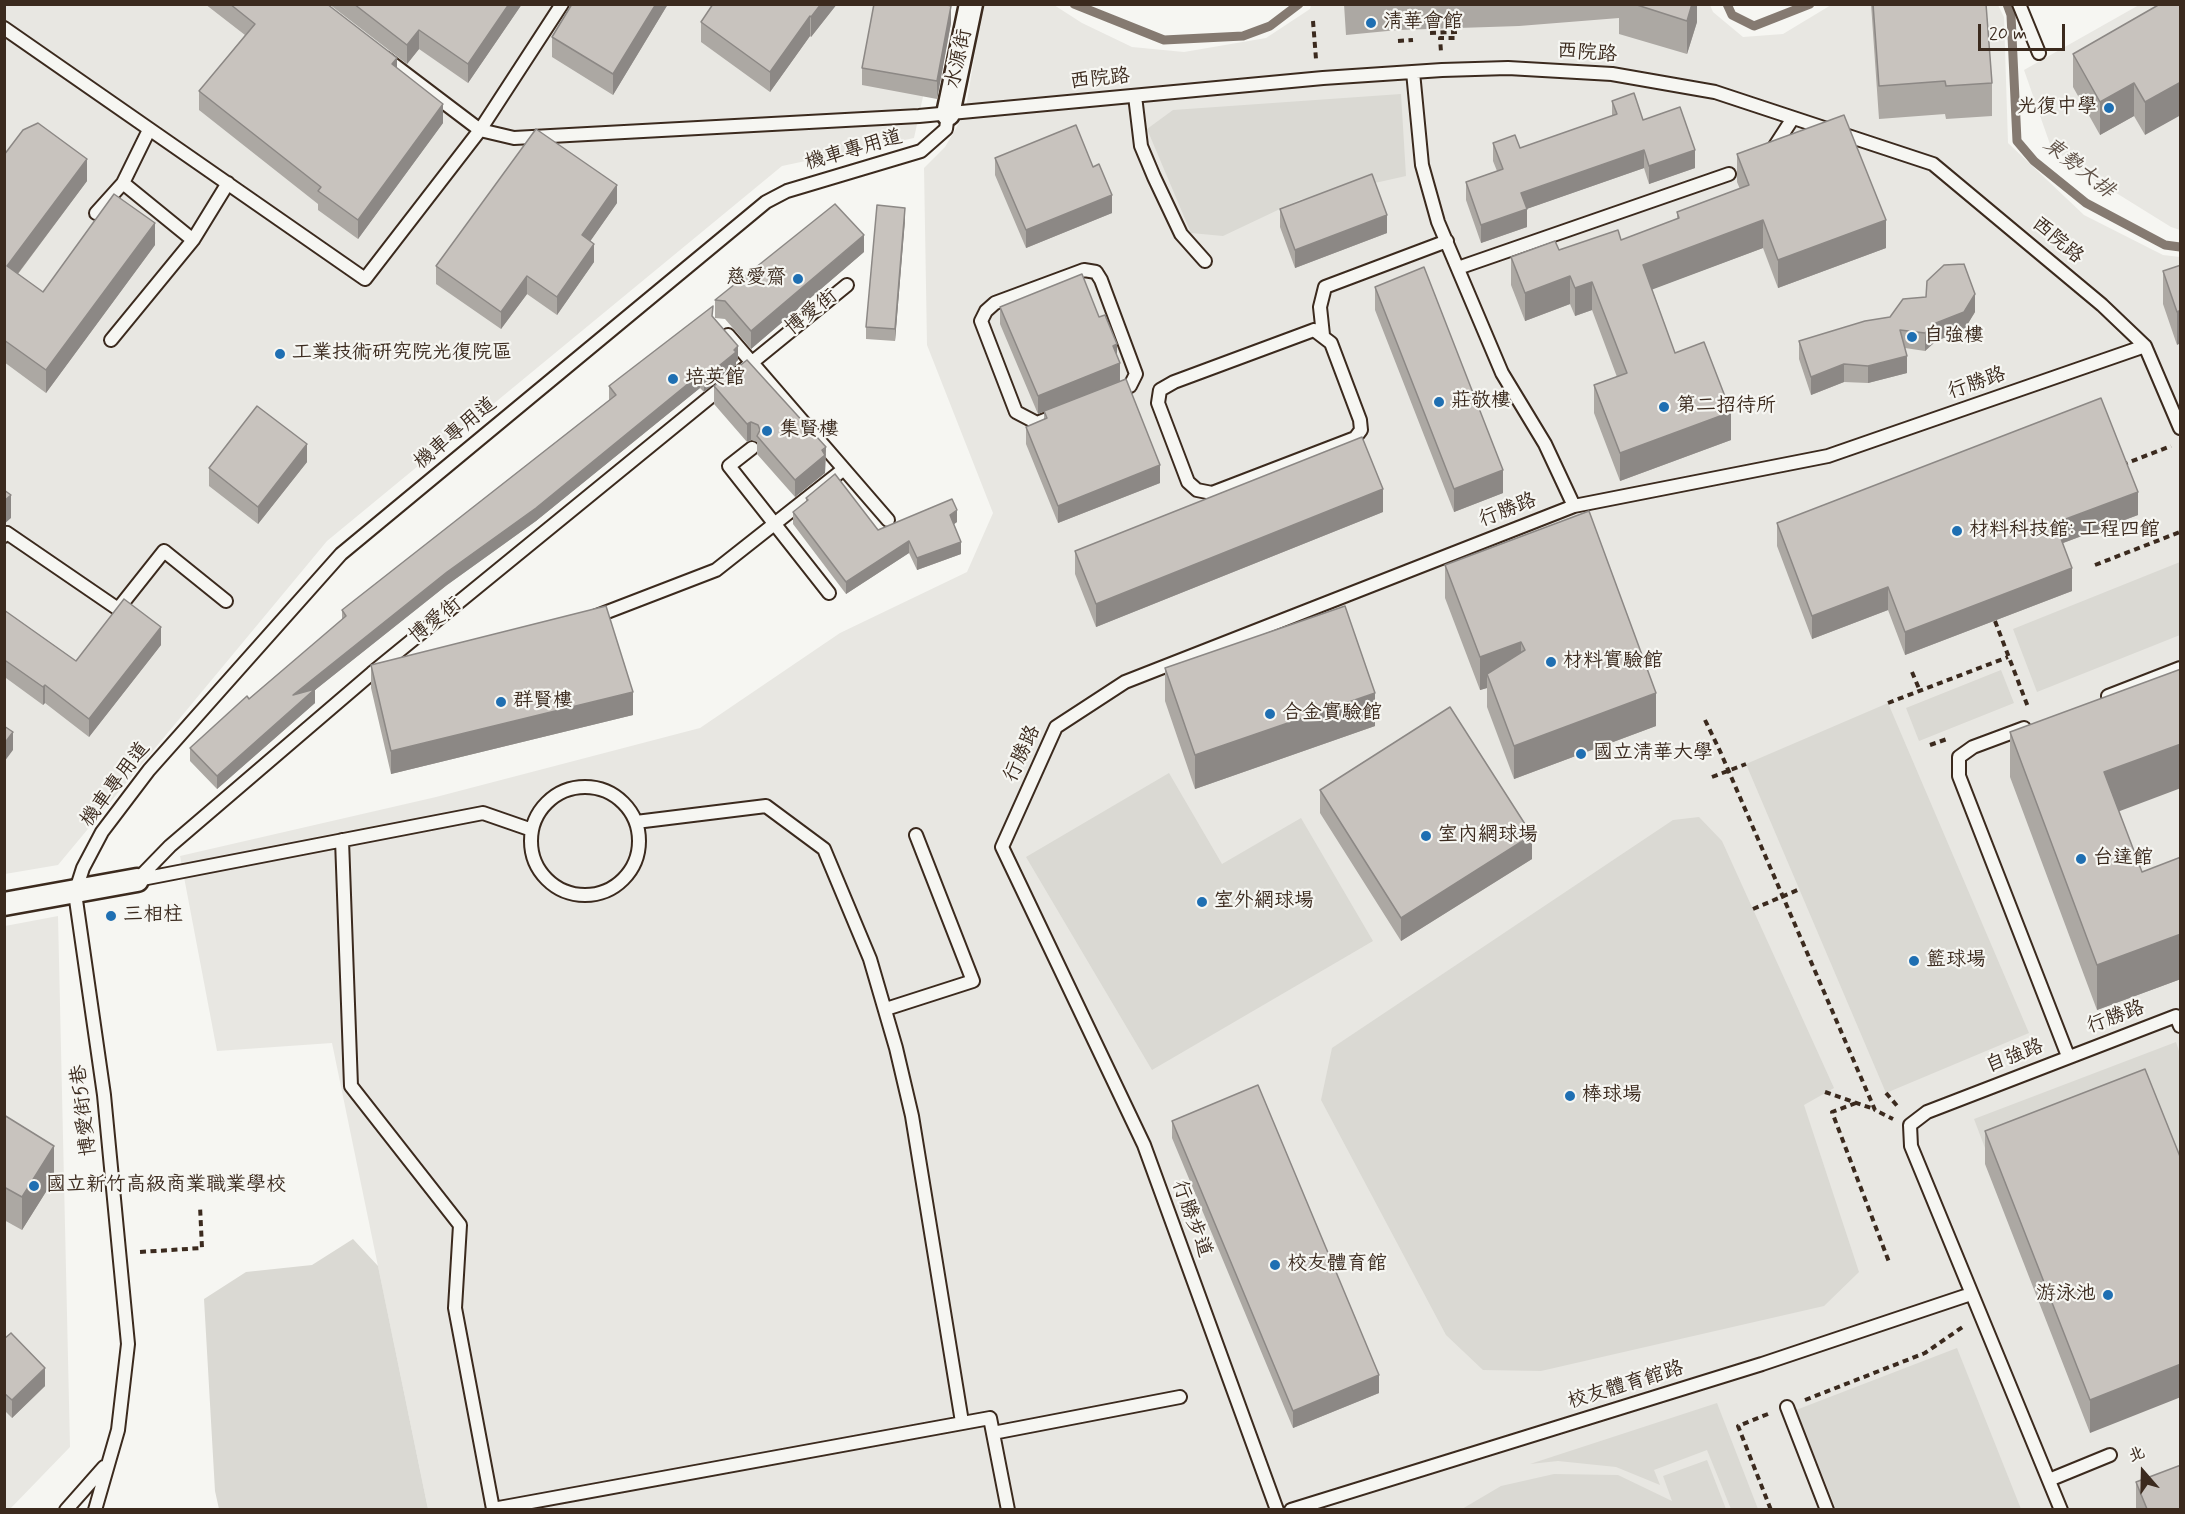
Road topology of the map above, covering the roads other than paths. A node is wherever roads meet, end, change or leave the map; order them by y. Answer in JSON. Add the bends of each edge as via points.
{"nodes":[{"id":1,"x":562,"y":4,"type":"edge"},
{"id":2,"x":971,"y":4,"type":"edge"},
{"id":3,"x":2019,"y":4,"type":"edge"},
{"id":4,"x":4,"y":28,"type":"edge"},
{"id":5,"x":379,"y":53,"type":"edge"},
{"id":6,"x":2039,"y":53,"type":"dead end"},
{"id":7,"x":1413,"y":72,"type":"junction"},
{"id":8,"x":1135,"y":96,"type":"junction"},
{"id":9,"x":948,"y":114,"type":"junction"},
{"id":10,"x":1793,"y":118,"type":"junction"},
{"id":11,"x":149,"y":130,"type":"junction"},
{"id":12,"x":480,"y":130,"type":"junction"},
{"id":13,"x":1767,"y":158,"type":"edge"},
{"id":14,"x":1728,"y":174,"type":"dead end"},
{"id":15,"x":123,"y":183,"type":"junction"},
{"id":16,"x":228,"y":183,"type":"junction"},
{"id":17,"x":96,"y":213,"type":"dead end"},
{"id":18,"x":193,"y":240,"type":"junction"},
{"id":19,"x":1447,"y":241,"type":"junction"},
{"id":20,"x":1205,"y":261,"type":"dead end"},
{"id":21,"x":1458,"y":268,"type":"junction"},
{"id":22,"x":1084,"y":270,"type":"joint"},
{"id":23,"x":847,"y":285,"type":"dead end"},
{"id":24,"x":719,"y":325,"type":"edge"},
{"id":25,"x":1323,"y":335,"type":"junction"},
{"id":26,"x":111,"y":340,"type":"dead end"},
{"id":27,"x":2145,"y":346,"type":"junction"},
{"id":28,"x":752,"y":362,"type":"junction"},
{"id":29,"x":2181,"y":428,"type":"edge"},
{"id":30,"x":752,"y":448,"type":"dead end"},
{"id":31,"x":844,"y":469,"type":"junction"},
{"id":32,"x":1574,"y":506,"type":"junction"},
{"id":33,"x":888,"y":520,"type":"dead end"},
{"id":34,"x":776,"y":524,"type":"junction"},
{"id":35,"x":4,"y":537,"type":"edge"},
{"id":36,"x":829,"y":593,"type":"dead end"},
{"id":37,"x":226,"y":601,"type":"dead end"},
{"id":38,"x":586,"y":620,"type":"edge"},
{"id":39,"x":406,"y":664,"type":"edge"},
{"id":40,"x":2181,"y":668,"type":"edge"},
{"id":41,"x":372,"y":673,"type":"junction"},
{"id":42,"x":2093,"y":701,"type":"edge"},
{"id":43,"x":2039,"y":722,"type":"edge"},
{"id":44,"x":636,"y":822,"type":"junction"},
{"id":45,"x":532,"y":830,"type":"junction"},
{"id":46,"x":915,"y":836,"type":"dead end"},
{"id":47,"x":342,"y":840,"type":"junction"},
{"id":48,"x":137,"y":880,"type":"junction"},
{"id":49,"x":75,"y":893,"type":"junction"},
{"id":50,"x":4,"y":904,"type":"edge"},
{"id":51,"x":1051,"y":949,"type":"joint"},
{"id":52,"x":886,"y":1009,"type":"junction"},
{"id":53,"x":2178,"y":1021,"type":"edge"},
{"id":54,"x":2068,"y":1056,"type":"junction"},
{"id":55,"x":1971,"y":1293,"type":"junction"},
{"id":56,"x":1180,"y":1397,"type":"dead end"},
{"id":57,"x":1787,"y":1407,"type":"road end"},
{"id":58,"x":962,"y":1422,"type":"junction"},
{"id":59,"x":993,"y":1432,"type":"junction"},
{"id":60,"x":2110,"y":1455,"type":"dead end"},
{"id":61,"x":107,"y":1464,"type":"junction"},
{"id":62,"x":2049,"y":1480,"type":"junction"},
{"id":63,"x":66,"y":1509,"type":"edge"},
{"id":64,"x":95,"y":1509,"type":"edge"},
{"id":65,"x":1008,"y":1509,"type":"edge"},
{"id":66,"x":1277,"y":1509,"type":"edge"},
{"id":67,"x":1291,"y":1509,"type":"edge"},
{"id":68,"x":1827,"y":1509,"type":"edge"},
{"id":69,"x":2061,"y":1509,"type":"edge"}],
"edges":[{"from":1,"to":12,"type":"lane"},
{"from":2,"to":9,"type":"street","name":"水源街"},
{"from":3,"to":6,"type":"lane"},
{"from":4,"to":11,"type":"lane"},
{"from":5,"to":12,"type":"lane"},
{"from":7,"to":8,"type":"lane","name":"西院路"},
{"from":7,"to":10,"type":"lane","name":"西院路","via":[[1508,68],[1612,74],[1715,92]]},
{"from":7,"to":19,"type":"lane","via":[[1422,165]]},
{"from":8,"to":9,"type":"lane","name":"西院路"},
{"from":8,"to":20,"type":"lane","via":[[1141,146],[1154,177],[1181,234]]},
{"from":9,"to":12,"type":"lane","name":"西院路","via":[[514,138]]},
{"from":9,"to":49,"type":"lane","name":"機車專用道","via":[[946,129],[921,151],[787,191],[766,202],[341,554],[149,770],[102,832]]},
{"from":10,"to":13,"type":"lane"},
{"from":10,"to":27,"type":"lane","name":"西院路","via":[[1933,164],[2102,305]]},
{"from":11,"to":15,"type":"lane"},
{"from":11,"to":16,"type":"lane"},
{"from":12,"to":16,"type":"lane","via":[[365,279]]},
{"from":14,"to":21,"type":"lane"},
{"from":15,"to":17,"type":"lane"},
{"from":15,"to":18,"type":"lane"},
{"from":16,"to":18,"type":"lane"},
{"from":18,"to":26,"type":"lane"},
{"from":19,"to":21,"type":"lane"},
{"from":19,"to":25,"type":"lane","via":[[1325,287],[1320,307]]},
{"from":21,"to":32,"type":"lane","via":[[1502,373],[1545,444]]},
{"from":22,"to":22,"type":"lane","via":[[995,303],[981,321],[1016,412],[1037,423],[1131,387],[1136,374],[1101,280],[1096,272]]},
{"from":23,"to":28,"type":"lane","name":"博愛街"},
{"from":24,"to":28,"type":"lane"},
{"from":25,"to":25,"type":"lane","via":[[1314,330],[1160,390],[1158,403],[1188,482],[1197,490],[1212,493],[1355,438],[1361,430],[1360,420],[1331,343]]},
{"from":27,"to":29,"type":"lane"},
{"from":27,"to":32,"type":"lane","name":"行勝路","via":[[1828,456]]},
{"from":28,"to":31,"type":"lane"},
{"from":28,"to":41,"type":"lane","name":"博愛街"},
{"from":30,"to":34,"type":"lane","via":[[729,466]]},
{"from":31,"to":33,"type":"lane"},
{"from":31,"to":34,"type":"lane"},
{"from":32,"to":51,"type":"lane","name":"行勝路","via":[[1125,682],[1056,727],[1002,847]]},
{"from":34,"to":36,"type":"lane"},
{"from":34,"to":38,"type":"lane","via":[[716,570]]},
{"from":35,"to":37,"type":"lane","via":[[7,533],[118,609],[164,551]]},
{"from":39,"to":41,"type":"lane"},
{"from":40,"to":42,"type":"lane"},
{"from":41,"to":48,"type":"lane","name":"博愛街","via":[[170,846]]},
{"from":43,"to":54,"type":"lane","name":"自強路","via":[[1973,747],[1959,757],[1959,776]]},
{"from":44,"to":45,"type":"lane","via":[[614,795],[580,787],[549,801]]},
{"from":44,"to":45,"type":"lane","via":[[637,856],[629,872],[616,885],[599,893],[581,895],[563,891],[548,881],[531,849]]},
{"from":44,"to":52,"type":"lane","via":[[766,806],[824,849],[870,959]]},
{"from":45,"to":47,"type":"lane","via":[[483,813]]},
{"from":46,"to":52,"type":"lane","via":[[973,981]]},
{"from":47,"to":48,"type":"lane"},
{"from":47,"to":58,"type":"lane","via":[[351,1086],[460,1225],[455,1308],[493,1509]]},
{"from":48,"to":49,"type":"street"},
{"from":49,"to":50,"type":"street"},
{"from":49,"to":61,"type":"lane","name":"博愛街5巷","via":[[105,1095],[128,1344],[118,1430]]},
{"from":51,"to":66,"type":"lane","name":"行勝步道","via":[[1144,1145]]},
{"from":52,"to":58,"type":"lane","via":[[912,1116]]},
{"from":53,"to":54,"type":"lane","name":"行勝路"},
{"from":54,"to":55,"type":"lane","name":"自強路","via":[[1927,1112],[1910,1125],[1911,1146]]},
{"from":55,"to":62,"type":"lane"},
{"from":55,"to":67,"type":"lane","name":"校友體育館路","via":[[1762,1364]]},
{"from":56,"to":59,"type":"lane"},
{"from":57,"to":68,"type":"lane"},
{"from":58,"to":59,"type":"lane","via":[[990,1418]]},
{"from":59,"to":65,"type":"lane"},
{"from":60,"to":62,"type":"lane"},
{"from":61,"to":63,"type":"lane","name":"博愛街5巷"},
{"from":61,"to":64,"type":"lane","name":"博愛街5巷"},
{"from":62,"to":69,"type":"lane"}]}
